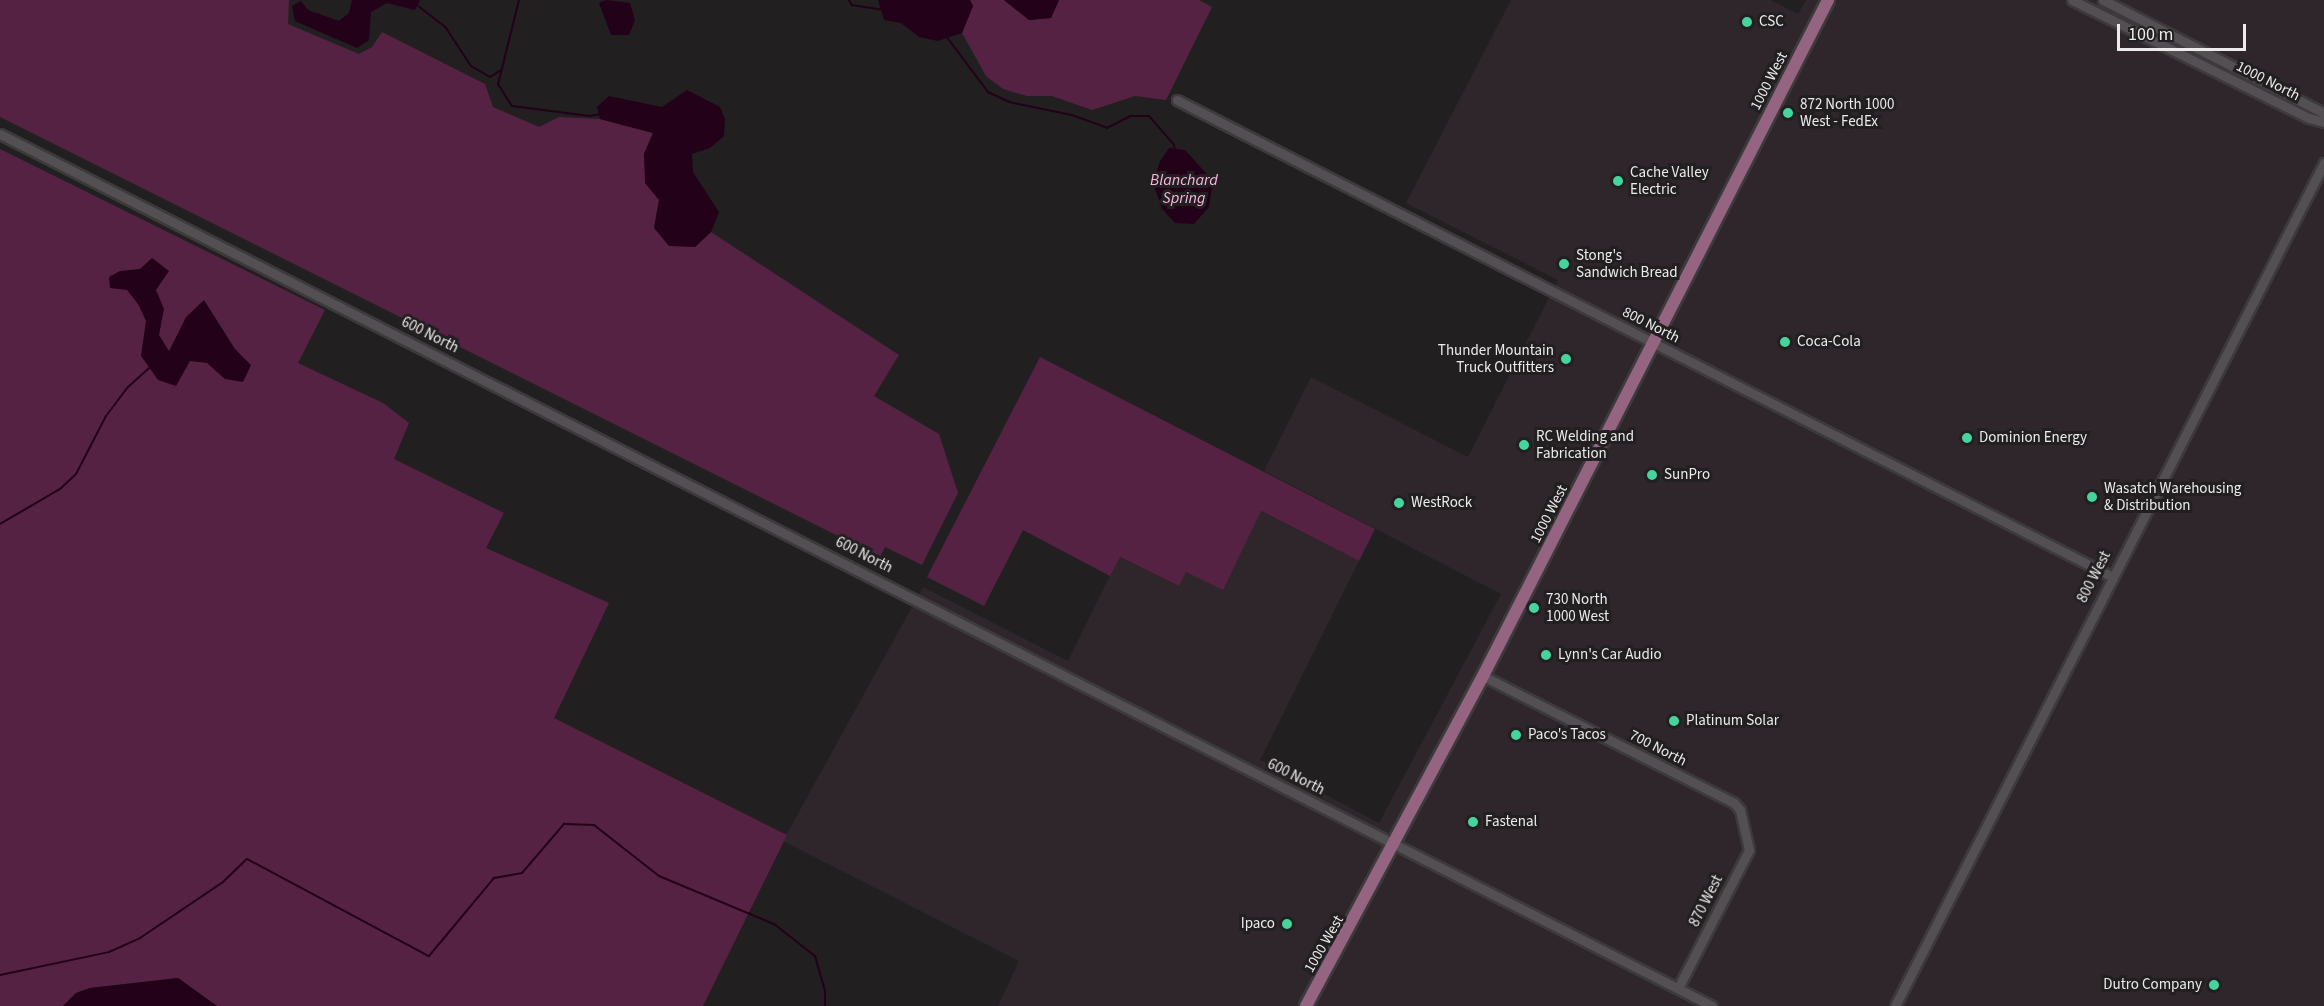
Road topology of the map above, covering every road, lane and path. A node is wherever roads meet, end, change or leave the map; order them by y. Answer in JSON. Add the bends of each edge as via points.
{"nodes":[{"id":1,"x":1828,"y":0,"type":"edge"},
{"id":2,"x":2072,"y":0,"type":"edge"},
{"id":3,"x":2103,"y":0,"type":"edge"},
{"id":4,"x":1177,"y":100,"type":"dead end"},
{"id":5,"x":2324,"y":113,"type":"edge"},
{"id":6,"x":2324,"y":122,"type":"edge"},
{"id":7,"x":0,"y":134,"type":"edge"},
{"id":8,"x":2324,"y":162,"type":"edge"},
{"id":9,"x":1653,"y":343,"type":"junction"},
{"id":10,"x":2111,"y":576,"type":"junction"},
{"id":11,"x":1483,"y":676,"type":"junction"},
{"id":12,"x":1746,"y":824,"type":"joint"},
{"id":13,"x":1394,"y":844,"type":"junction"},
{"id":14,"x":1678,"y":988,"type":"junction"},
{"id":15,"x":1306,"y":1006,"type":"edge"},
{"id":16,"x":1713,"y":1006,"type":"edge"},
{"id":17,"x":1895,"y":1006,"type":"edge"}],
"edges":[{"from":1,"to":9,"type":"main road","name":"1000 West"},
{"from":2,"to":6,"type":"street","name":"1000 North"},
{"from":3,"to":5,"type":"street","name":"1000 North"},
{"from":4,"to":9,"type":"street","name":"800 North"},
{"from":7,"to":13,"type":"street","name":"600 North"},
{"from":8,"to":10,"type":"street","name":"800 West"},
{"from":9,"to":10,"type":"street","name":"800 North"},
{"from":9,"to":11,"type":"main road","name":"1000 West"},
{"from":10,"to":17,"type":"street","name":"800 West"},
{"from":11,"to":12,"type":"street","name":"700 North","via":[[1734,803]]},
{"from":11,"to":13,"type":"main road","name":"1000 West"},
{"from":12,"to":14,"type":"street","name":"870 West","via":[[1749,850]]},
{"from":13,"to":14,"type":"street","name":"600 North"},
{"from":13,"to":15,"type":"main road","name":"1000 West"},
{"from":14,"to":16,"type":"street","name":"600 North"}]}
